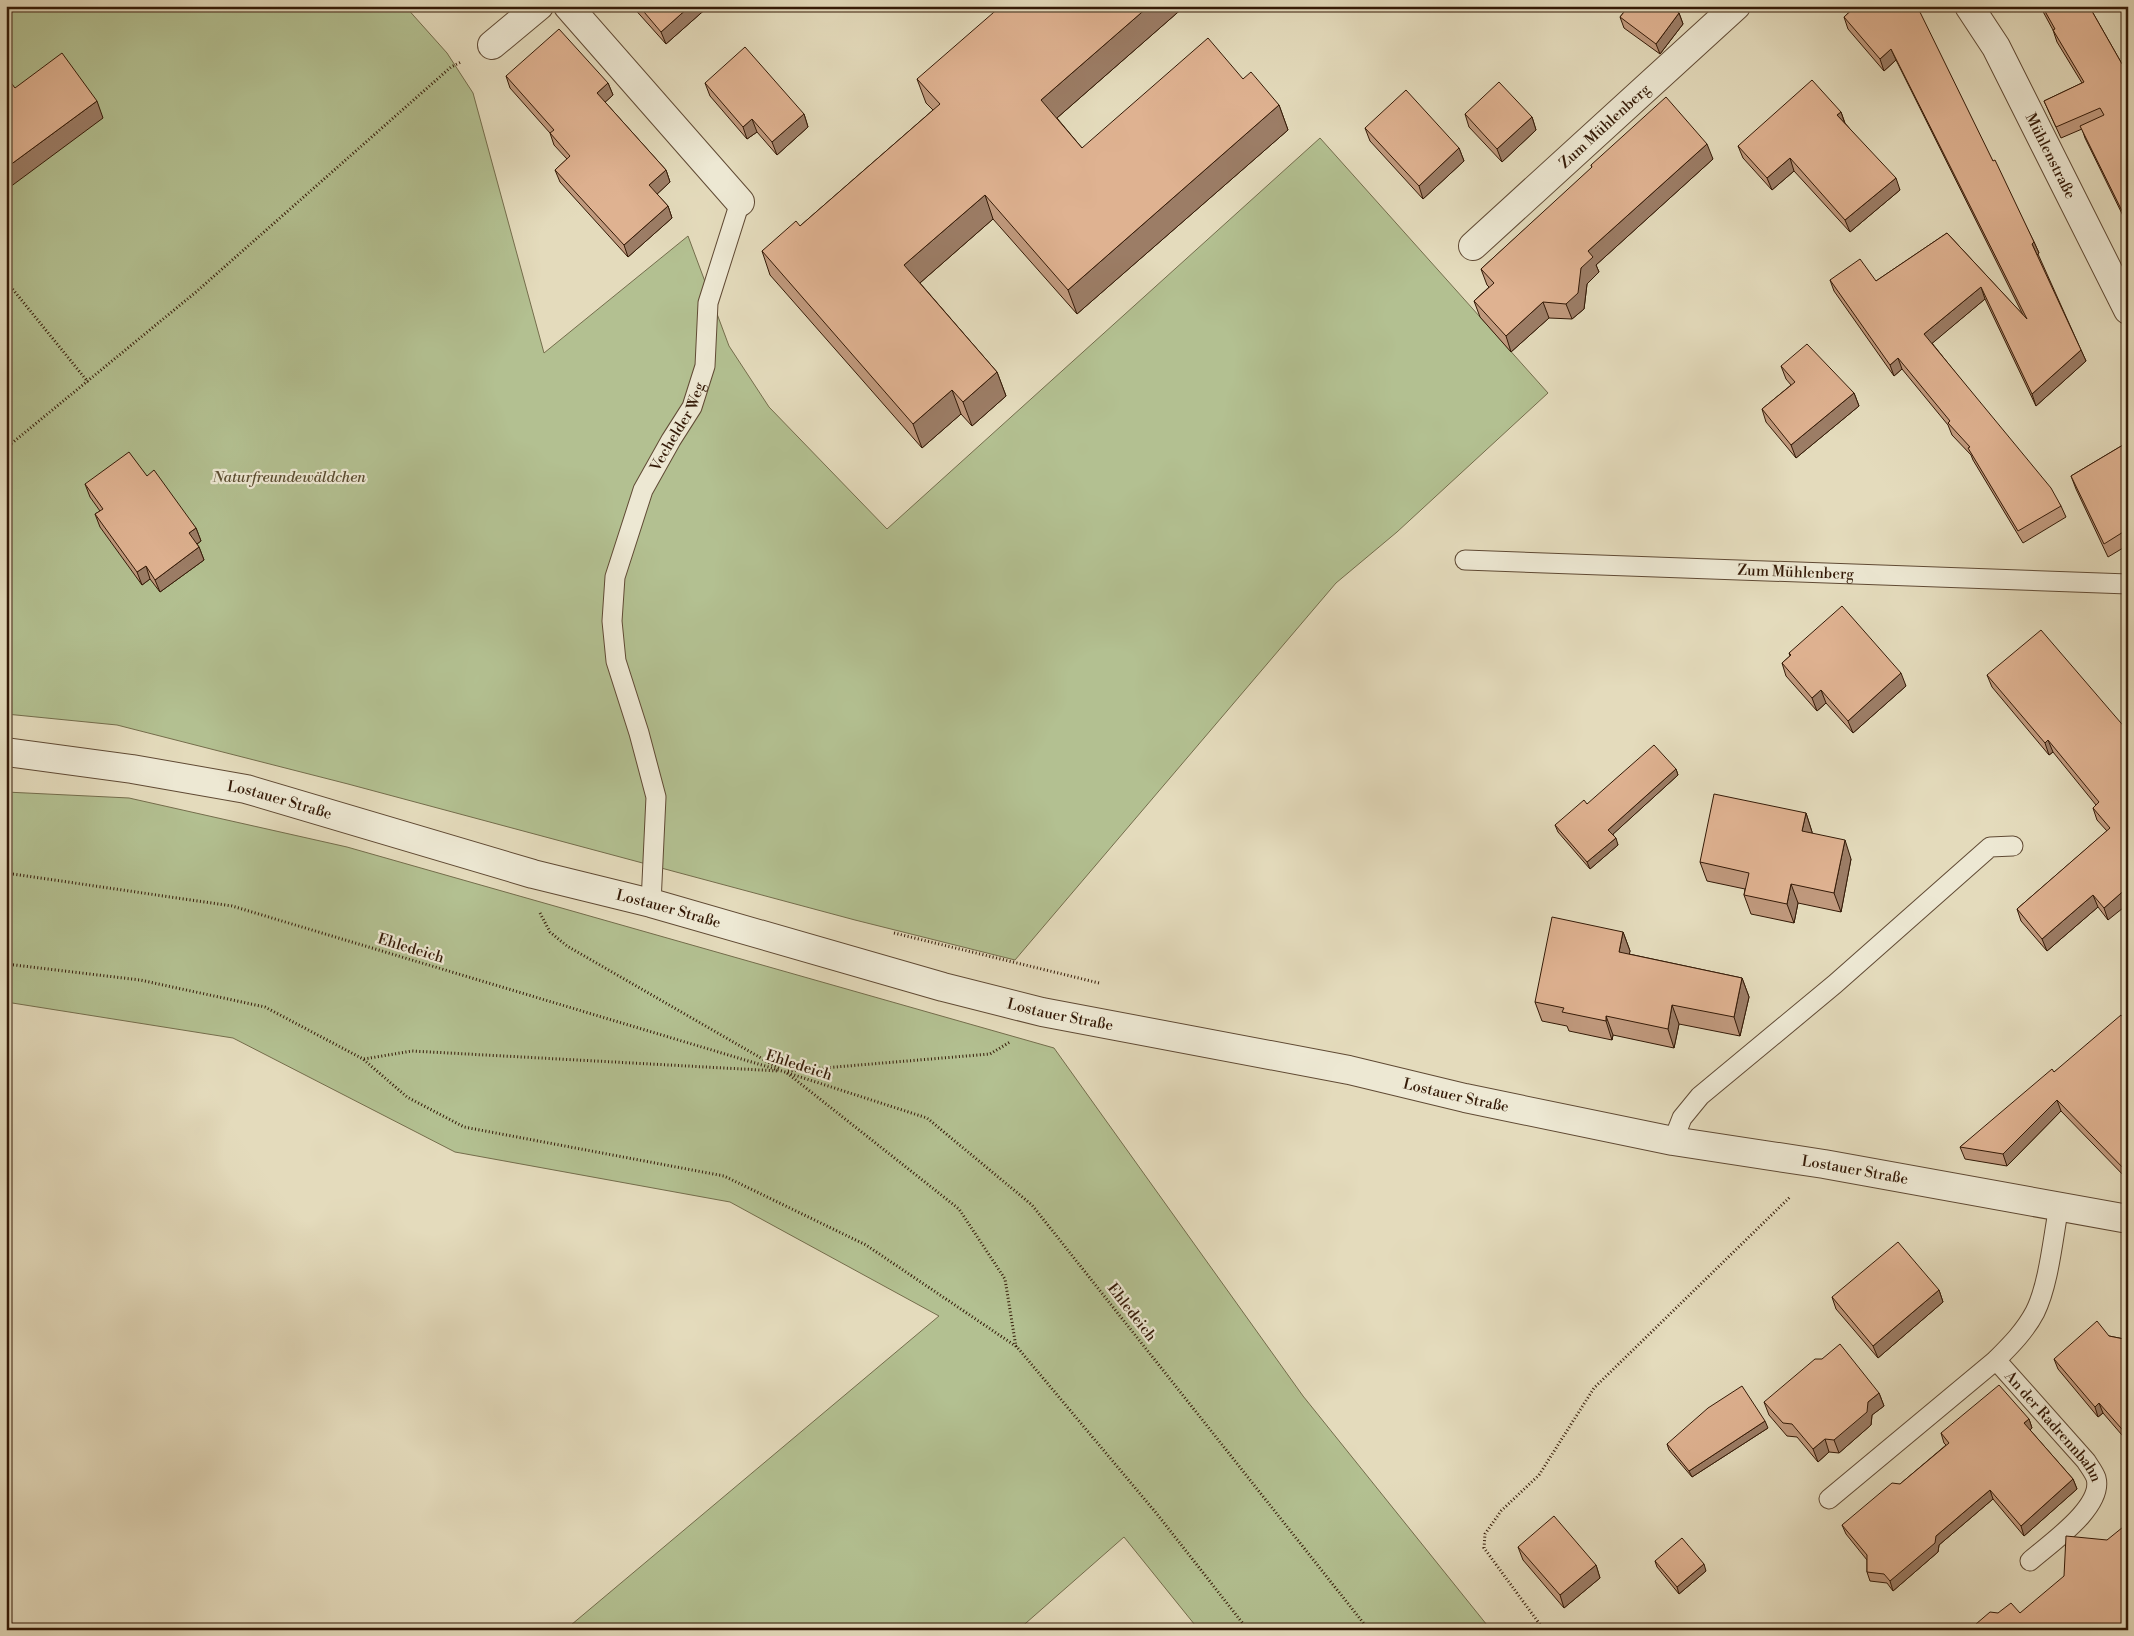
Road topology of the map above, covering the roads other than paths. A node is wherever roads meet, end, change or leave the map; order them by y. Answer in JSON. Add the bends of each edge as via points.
{"nodes":[{"id":1,"x":539,"y":6,"type":"edge"},
{"id":2,"x":568,"y":6,"type":"edge"},
{"id":3,"x":1736,"y":6,"type":"edge"},
{"id":4,"x":1969,"y":6,"type":"edge"},
{"id":5,"x":492,"y":45,"type":"road end"},
{"id":6,"x":740,"y":202,"type":"joint"},
{"id":7,"x":1473,"y":246,"type":"dead end"},
{"id":8,"x":2128,"y":310,"type":"edge"},
{"id":9,"x":1465,"y":560,"type":"dead end"},
{"id":10,"x":2128,"y":584,"type":"edge"},
{"id":11,"x":6,"y":752,"type":"edge"},
{"id":12,"x":2013,"y":846,"type":"dead end"},
{"id":13,"x":651,"y":903,"type":"junction"},
{"id":14,"x":1673,"y":1140,"type":"junction"},
{"id":15,"x":2060,"y":1206,"type":"junction"},
{"id":16,"x":2128,"y":1219,"type":"edge"},
{"id":17,"x":1996,"y":1360,"type":"junction"},
{"id":18,"x":1829,"y":1499,"type":"dead end"},
{"id":19,"x":2030,"y":1561,"type":"dead end"}],
"edges":[{"from":1,"to":5,"type":"street"},
{"from":2,"to":6,"type":"street","name":"Vechelder Weg"},
{"from":3,"to":7,"type":"street","name":"Zum Mühlenberg"},
{"from":4,"to":8,"type":"street","name":"Mühlenstraße","via":[[1996,47]]},
{"from":6,"to":13,"type":"lane","name":"Vechelder Weg","via":[[708,302],[705,366],[692,407],[643,490],[615,577],[612,621],[616,661],[656,797]]},
{"from":9,"to":10,"type":"lane","name":"Zum Mühlenberg"},
{"from":11,"to":13,"type":"street","name":"Lostauer Straße","via":[[246,789],[533,874]]},
{"from":12,"to":14,"type":"lane","via":[[1990,847],[1835,984],[1700,1096],[1682,1118]]},
{"from":13,"to":14,"type":"street","name":"Lostauer Straße","via":[[943,988],[1042,1012],[1349,1070],[1465,1098]]},
{"from":14,"to":15,"type":"street","name":"Lostauer Straße"},
{"from":15,"to":16,"type":"street","name":"Lostauer Straße"},
{"from":15,"to":17,"type":"lane","name":"An der Radrennbahn","via":[[2047,1272],[2035,1311],[2017,1339]]},
{"from":17,"to":18,"type":"lane","name":"An der Radrennbahn"},
{"from":17,"to":19,"type":"lane","name":"An der Radrennbahn","via":[[2086,1461],[2096,1478],[2094,1499],[2085,1511]]}]}
